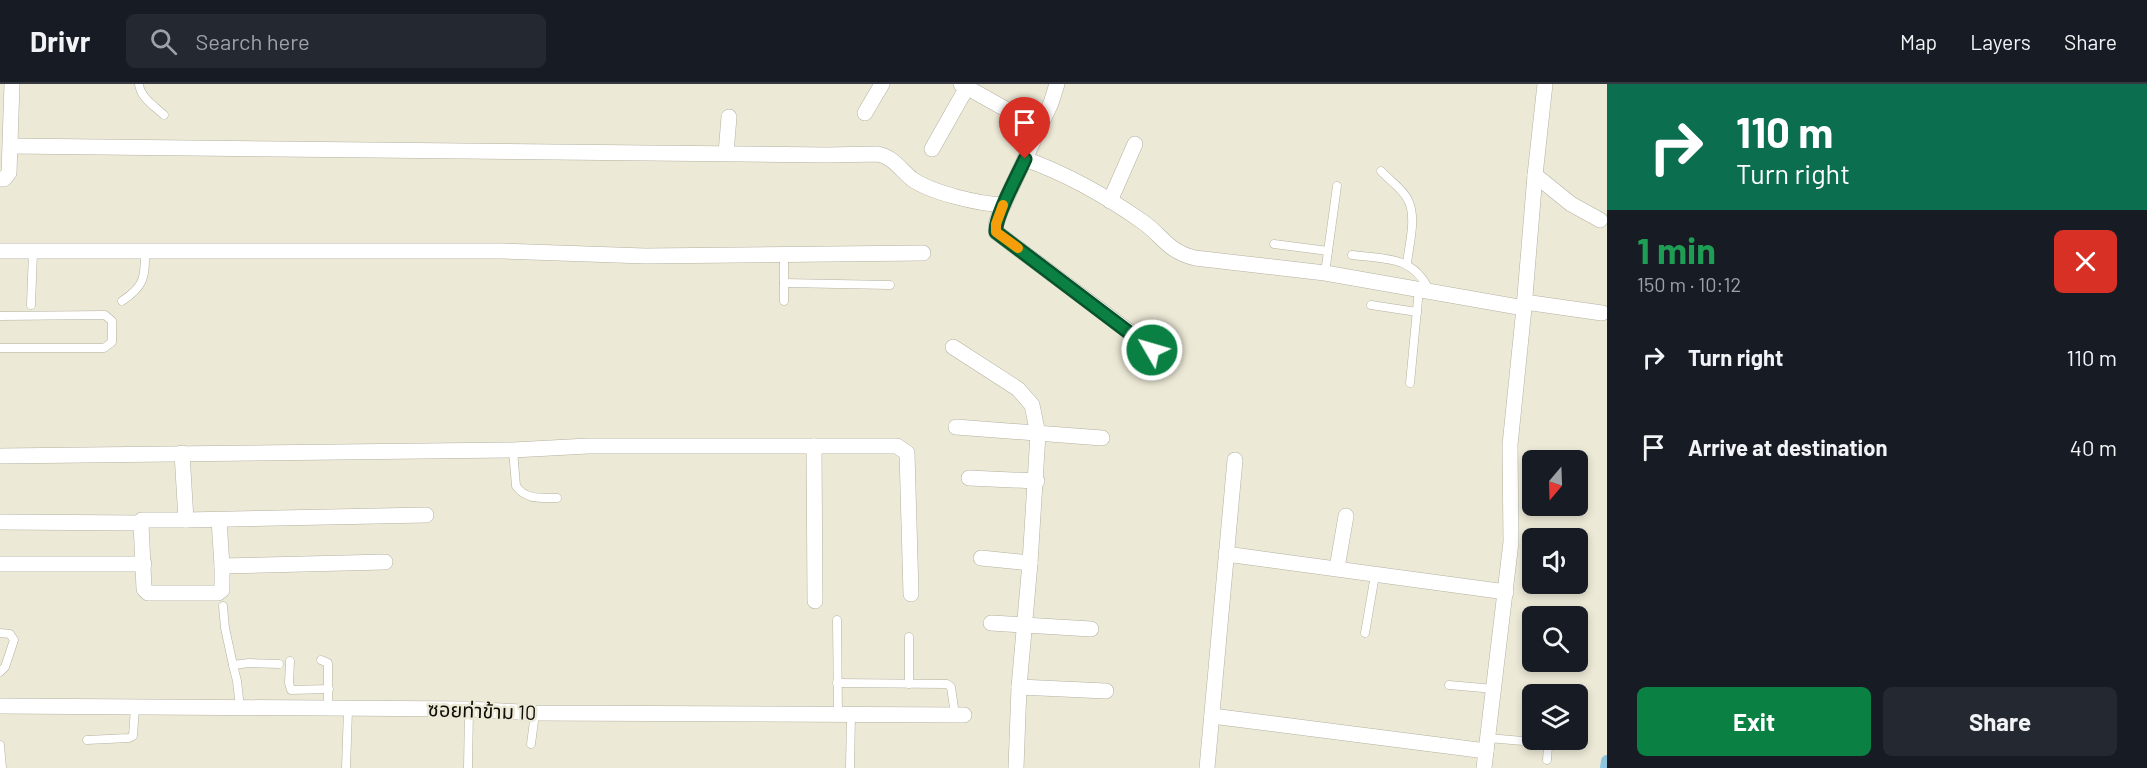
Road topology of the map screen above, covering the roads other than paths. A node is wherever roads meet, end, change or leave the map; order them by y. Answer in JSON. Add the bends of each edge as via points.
{"nodes":[{"id":1,"x":12,"y":84,"type":"edge"},
{"id":2,"x":139,"y":84,"type":"edge"},
{"id":3,"x":882,"y":84,"type":"edge"},
{"id":4,"x":1057,"y":84,"type":"edge"},
{"id":5,"x":1545,"y":84,"type":"edge"},
{"id":6,"x":964,"y":86,"type":"edge"},
{"id":7,"x":1009,"y":111,"type":"dead end"},
{"id":8,"x":865,"y":113,"type":"dead end"},
{"id":9,"x":164,"y":115,"type":"dead end"},
{"id":10,"x":729,"y":117,"type":"dead end"},
{"id":11,"x":1135,"y":144,"type":"dead end"},
{"id":12,"x":11,"y":146,"type":"junction"},
{"id":13,"x":932,"y":149,"type":"dead end"},
{"id":14,"x":726,"y":153,"type":"junction"},
{"id":15,"x":1025,"y":159,"type":"junction"},
{"id":16,"x":1381,"y":171,"type":"dead end"},
{"id":17,"x":1535,"y":175,"type":"junction"},
{"id":18,"x":0,"y":179,"type":"edge"},
{"id":19,"x":1337,"y":186,"type":"dead end"},
{"id":20,"x":1110,"y":201,"type":"junction"},
{"id":21,"x":1004,"y":205,"type":"junction"},
{"id":22,"x":1600,"y":220,"type":"dead end"},
{"id":23,"x":1274,"y":244,"type":"dead end"},
{"id":24,"x":0,"y":251,"type":"edge"},
{"id":25,"x":145,"y":251,"type":"junction"},
{"id":26,"x":1328,"y":251,"type":"junction"},
{"id":27,"x":33,"y":252,"type":"junction"},
{"id":28,"x":923,"y":253,"type":"dead end"},
{"id":29,"x":1352,"y":255,"type":"dead end"},
{"id":30,"x":783,"y":256,"type":"junction"},
{"id":31,"x":1407,"y":263,"type":"junction"},
{"id":32,"x":1325,"y":273,"type":"junction"},
{"id":33,"x":784,"y":283,"type":"junction"},
{"id":34,"x":890,"y":285,"type":"dead end"},
{"id":35,"x":1424,"y":290,"type":"junction"},
{"id":36,"x":122,"y":301,"type":"dead end"},
{"id":37,"x":784,"y":301,"type":"dead end"},
{"id":38,"x":31,"y":305,"type":"dead end"},
{"id":39,"x":1371,"y":305,"type":"dead end"},
{"id":40,"x":1524,"y":305,"type":"junction"},
{"id":41,"x":1417,"y":312,"type":"junction"},
{"id":42,"x":1602,"y":313,"type":"dead end"},
{"id":43,"x":0,"y":316,"type":"edge"},
{"id":44,"x":953,"y":347,"type":"dead end"},
{"id":45,"x":0,"y":348,"type":"edge"},
{"id":46,"x":1148,"y":367,"type":"dead end"},
{"id":47,"x":1410,"y":383,"type":"dead end"},
{"id":48,"x":956,"y":427,"type":"dead end"},
{"id":49,"x":1038,"y":434,"type":"junction"},
{"id":50,"x":1102,"y":438,"type":"dead end"},
{"id":51,"x":814,"y":446,"type":"junction"},
{"id":52,"x":513,"y":450,"type":"junction"},
{"id":53,"x":182,"y":453,"type":"junction"},
{"id":54,"x":0,"y":456,"type":"edge"},
{"id":55,"x":1235,"y":460,"type":"dead end"},
{"id":56,"x":969,"y":478,"type":"dead end"},
{"id":57,"x":1036,"y":481,"type":"junction"},
{"id":58,"x":557,"y":498,"type":"dead end"},
{"id":59,"x":426,"y":515,"type":"dead end"},
{"id":60,"x":1346,"y":516,"type":"dead end"},
{"id":61,"x":186,"y":520,"type":"junction"},
{"id":62,"x":219,"y":520,"type":"junction"},
{"id":63,"x":0,"y":522,"type":"edge"},
{"id":64,"x":141,"y":523,"type":"junction"},
{"id":65,"x":1226,"y":554,"type":"junction"},
{"id":66,"x":981,"y":558,"type":"dead end"},
{"id":67,"x":385,"y":562,"type":"dead end"},
{"id":68,"x":1030,"y":563,"type":"junction"},
{"id":69,"x":0,"y":564,"type":"edge"},
{"id":70,"x":144,"y":564,"type":"junction"},
{"id":71,"x":222,"y":566,"type":"junction"},
{"id":72,"x":1337,"y":568,"type":"junction"},
{"id":73,"x":1375,"y":575,"type":"junction"},
{"id":74,"x":1506,"y":592,"type":"junction"},
{"id":75,"x":911,"y":594,"type":"dead end"},
{"id":76,"x":816,"y":601,"type":"dead end"},
{"id":77,"x":223,"y":606,"type":"dead end"},
{"id":78,"x":837,"y":620,"type":"dead end"},
{"id":79,"x":991,"y":623,"type":"dead end"},
{"id":80,"x":1025,"y":625,"type":"junction"},
{"id":81,"x":1091,"y":629,"type":"dead end"},
{"id":82,"x":0,"y":633,"type":"edge"},
{"id":83,"x":1365,"y":633,"type":"dead end"},
{"id":84,"x":909,"y":637,"type":"dead end"},
{"id":85,"x":321,"y":660,"type":"dead end"},
{"id":86,"x":290,"y":661,"type":"dead end"},
{"id":87,"x":279,"y":664,"type":"dead end"},
{"id":88,"x":233,"y":665,"type":"junction"},
{"id":89,"x":0,"y":672,"type":"edge"},
{"id":90,"x":837,"y":683,"type":"junction"},
{"id":91,"x":909,"y":684,"type":"junction"},
{"id":92,"x":1449,"y":685,"type":"dead end"},
{"id":93,"x":1019,"y":687,"type":"junction"},
{"id":94,"x":328,"y":689,"type":"junction"},
{"id":95,"x":1494,"y":689,"type":"junction"},
{"id":96,"x":1106,"y":691,"type":"dead end"},
{"id":97,"x":0,"y":706,"type":"edge"},
{"id":98,"x":135,"y":707,"type":"junction"},
{"id":99,"x":240,"y":708,"type":"junction"},
{"id":100,"x":328,"y":708,"type":"junction"},
{"id":101,"x":469,"y":709,"type":"junction"},
{"id":102,"x":348,"y":710,"type":"junction"},
{"id":103,"x":535,"y":713,"type":"junction"},
{"id":104,"x":844,"y":715,"type":"junction"},
{"id":105,"x":959,"y":715,"type":"joint"},
{"id":106,"x":1212,"y":717,"type":"junction"},
{"id":107,"x":87,"y":740,"type":"dead end"},
{"id":108,"x":531,"y":744,"type":"dead end"},
{"id":109,"x":1487,"y":744,"type":"junction"},
{"id":110,"x":0,"y":745,"type":"edge"},
{"id":111,"x":1547,"y":760,"type":"dead end"},
{"id":112,"x":2,"y":768,"type":"edge"},
{"id":113,"x":346,"y":768,"type":"edge"},
{"id":114,"x":468,"y":768,"type":"edge"},
{"id":115,"x":850,"y":768,"type":"edge"},
{"id":116,"x":1016,"y":768,"type":"edge"},
{"id":117,"x":1207,"y":768,"type":"edge"},
{"id":118,"x":1484,"y":768,"type":"edge"}],
"edges":[{"from":1,"to":12,"type":"street"},
{"from":2,"to":9,"type":"lane","via":[[147,100]]},
{"from":3,"to":8,"type":"street"},
{"from":4,"to":15,"type":"street"},
{"from":5,"to":17,"type":"street"},
{"from":6,"to":7,"type":"street"},
{"from":6,"to":13,"type":"street"},
{"from":10,"to":14,"type":"street"},
{"from":11,"to":20,"type":"street"},
{"from":12,"to":14,"type":"street"},
{"from":12,"to":18,"type":"street","via":[[9,173]]},
{"from":14,"to":21,"type":"street","via":[[878,154],[923,185],[955,196]]},
{"from":15,"to":20,"type":"street"},
{"from":15,"to":21,"type":"street"},
{"from":16,"to":31,"type":"lane","via":[[1408,198],[1411,208]]},
{"from":17,"to":22,"type":"street","via":[[1571,204]]},
{"from":17,"to":40,"type":"street"},
{"from":19,"to":26,"type":"lane"},
{"from":20,"to":32,"type":"street","via":[[1184,255]]},
{"from":21,"to":46,"type":"street","via":[[996,232],[1150,347],[1154,354]]},
{"from":23,"to":26,"type":"lane"},
{"from":24,"to":27,"type":"street"},
{"from":25,"to":27,"type":"street"},
{"from":25,"to":30,"type":"street"},
{"from":25,"to":36,"type":"lane","via":[[145,277],[139,288]]},
{"from":26,"to":32,"type":"lane"},
{"from":27,"to":38,"type":"lane"},
{"from":28,"to":30,"type":"street"},
{"from":29,"to":31,"type":"lane"},
{"from":30,"to":33,"type":"lane"},
{"from":31,"to":35,"type":"lane","via":[[1424,279]]},
{"from":32,"to":35,"type":"street"},
{"from":33,"to":34,"type":"lane"},
{"from":33,"to":37,"type":"lane"},
{"from":35,"to":40,"type":"street"},
{"from":35,"to":41,"type":"lane"},
{"from":39,"to":41,"type":"lane"},
{"from":40,"to":42,"type":"street"},
{"from":40,"to":74,"type":"street","via":[[1510,445],[1511,542]]},
{"from":41,"to":47,"type":"lane"},
{"from":43,"to":45,"type":"lane","via":[[105,315],[112,321],[112,342],[104,348]]},
{"from":44,"to":49,"type":"street","via":[[1018,389],[1032,405]]},
{"from":48,"to":49,"type":"street"},
{"from":49,"to":50,"type":"street"},
{"from":49,"to":57,"type":"street"},
{"from":51,"to":52,"type":"street"},
{"from":51,"to":75,"type":"street","via":[[897,446],[906,451]]},
{"from":51,"to":76,"type":"street"},
{"from":52,"to":53,"type":"street"},
{"from":52,"to":58,"type":"lane","via":[[518,489],[530,497]]},
{"from":53,"to":54,"type":"street"},
{"from":53,"to":61,"type":"street"},
{"from":55,"to":65,"type":"street"},
{"from":56,"to":57,"type":"street"},
{"from":57,"to":68,"type":"street"},
{"from":59,"to":62,"type":"street"},
{"from":60,"to":72,"type":"street"},
{"from":61,"to":62,"type":"street"},
{"from":61,"to":64,"type":"street"},
{"from":62,"to":71,"type":"street"},
{"from":63,"to":64,"type":"street"},
{"from":64,"to":70,"type":"street"},
{"from":65,"to":72,"type":"street"},
{"from":65,"to":106,"type":"street"},
{"from":66,"to":68,"type":"street"},
{"from":67,"to":71,"type":"street"},
{"from":68,"to":80,"type":"street"},
{"from":69,"to":70,"type":"street"},
{"from":70,"to":71,"type":"street","via":[[144,589],[148,593],[218,593],[222,590]]},
{"from":72,"to":73,"type":"street"},
{"from":73,"to":74,"type":"street"},
{"from":73,"to":83,"type":"lane"},
{"from":74,"to":95,"type":"street"},
{"from":77,"to":88,"type":"lane"},
{"from":78,"to":90,"type":"lane"},
{"from":79,"to":80,"type":"street"},
{"from":80,"to":81,"type":"street"},
{"from":80,"to":93,"type":"street"},
{"from":82,"to":89,"type":"lane","via":[[6,632],[14,640]]},
{"from":84,"to":91,"type":"lane"},
{"from":85,"to":94,"type":"lane","via":[[328,663]]},
{"from":86,"to":94,"type":"lane","via":[[291,690]]},
{"from":87,"to":88,"type":"lane"},
{"from":88,"to":99,"type":"lane"},
{"from":90,"to":91,"type":"lane"},
{"from":90,"to":104,"type":"lane"},
{"from":91,"to":105,"type":"lane","via":[[947,684]]},
{"from":92,"to":95,"type":"lane"},
{"from":93,"to":96,"type":"street"},
{"from":93,"to":116,"type":"street"},
{"from":94,"to":100,"type":"lane"},
{"from":95,"to":109,"type":"street"},
{"from":97,"to":98,"type":"street","name":"ซอยท่าข้าม 10"},
{"from":98,"to":99,"type":"street","name":"ซอยท่าข้าม 10"},
{"from":98,"to":107,"type":"lane","via":[[133,736]]},
{"from":99,"to":100,"type":"street","name":"ซอยท่าข้าม 10"},
{"from":100,"to":102,"type":"street","name":"ซอยท่าข้าม 10"},
{"from":101,"to":102,"type":"street","name":"ซอยท่าข้าม 10"},
{"from":101,"to":103,"type":"street","name":"ซอยท่าข้าม 10"},
{"from":101,"to":114,"type":"lane"},
{"from":102,"to":113,"type":"lane"},
{"from":103,"to":104,"type":"street","name":"ซอยท่าข้าม 10"},
{"from":103,"to":108,"type":"lane"},
{"from":104,"to":105,"type":"street","name":"ซอยท่าข้าม 10"},
{"from":104,"to":115,"type":"lane"},
{"from":106,"to":109,"type":"street"},
{"from":106,"to":117,"type":"street"},
{"from":109,"to":111,"type":"lane","via":[[1546,743]]},
{"from":109,"to":118,"type":"street"},
{"from":110,"to":112,"type":"lane"}]}
